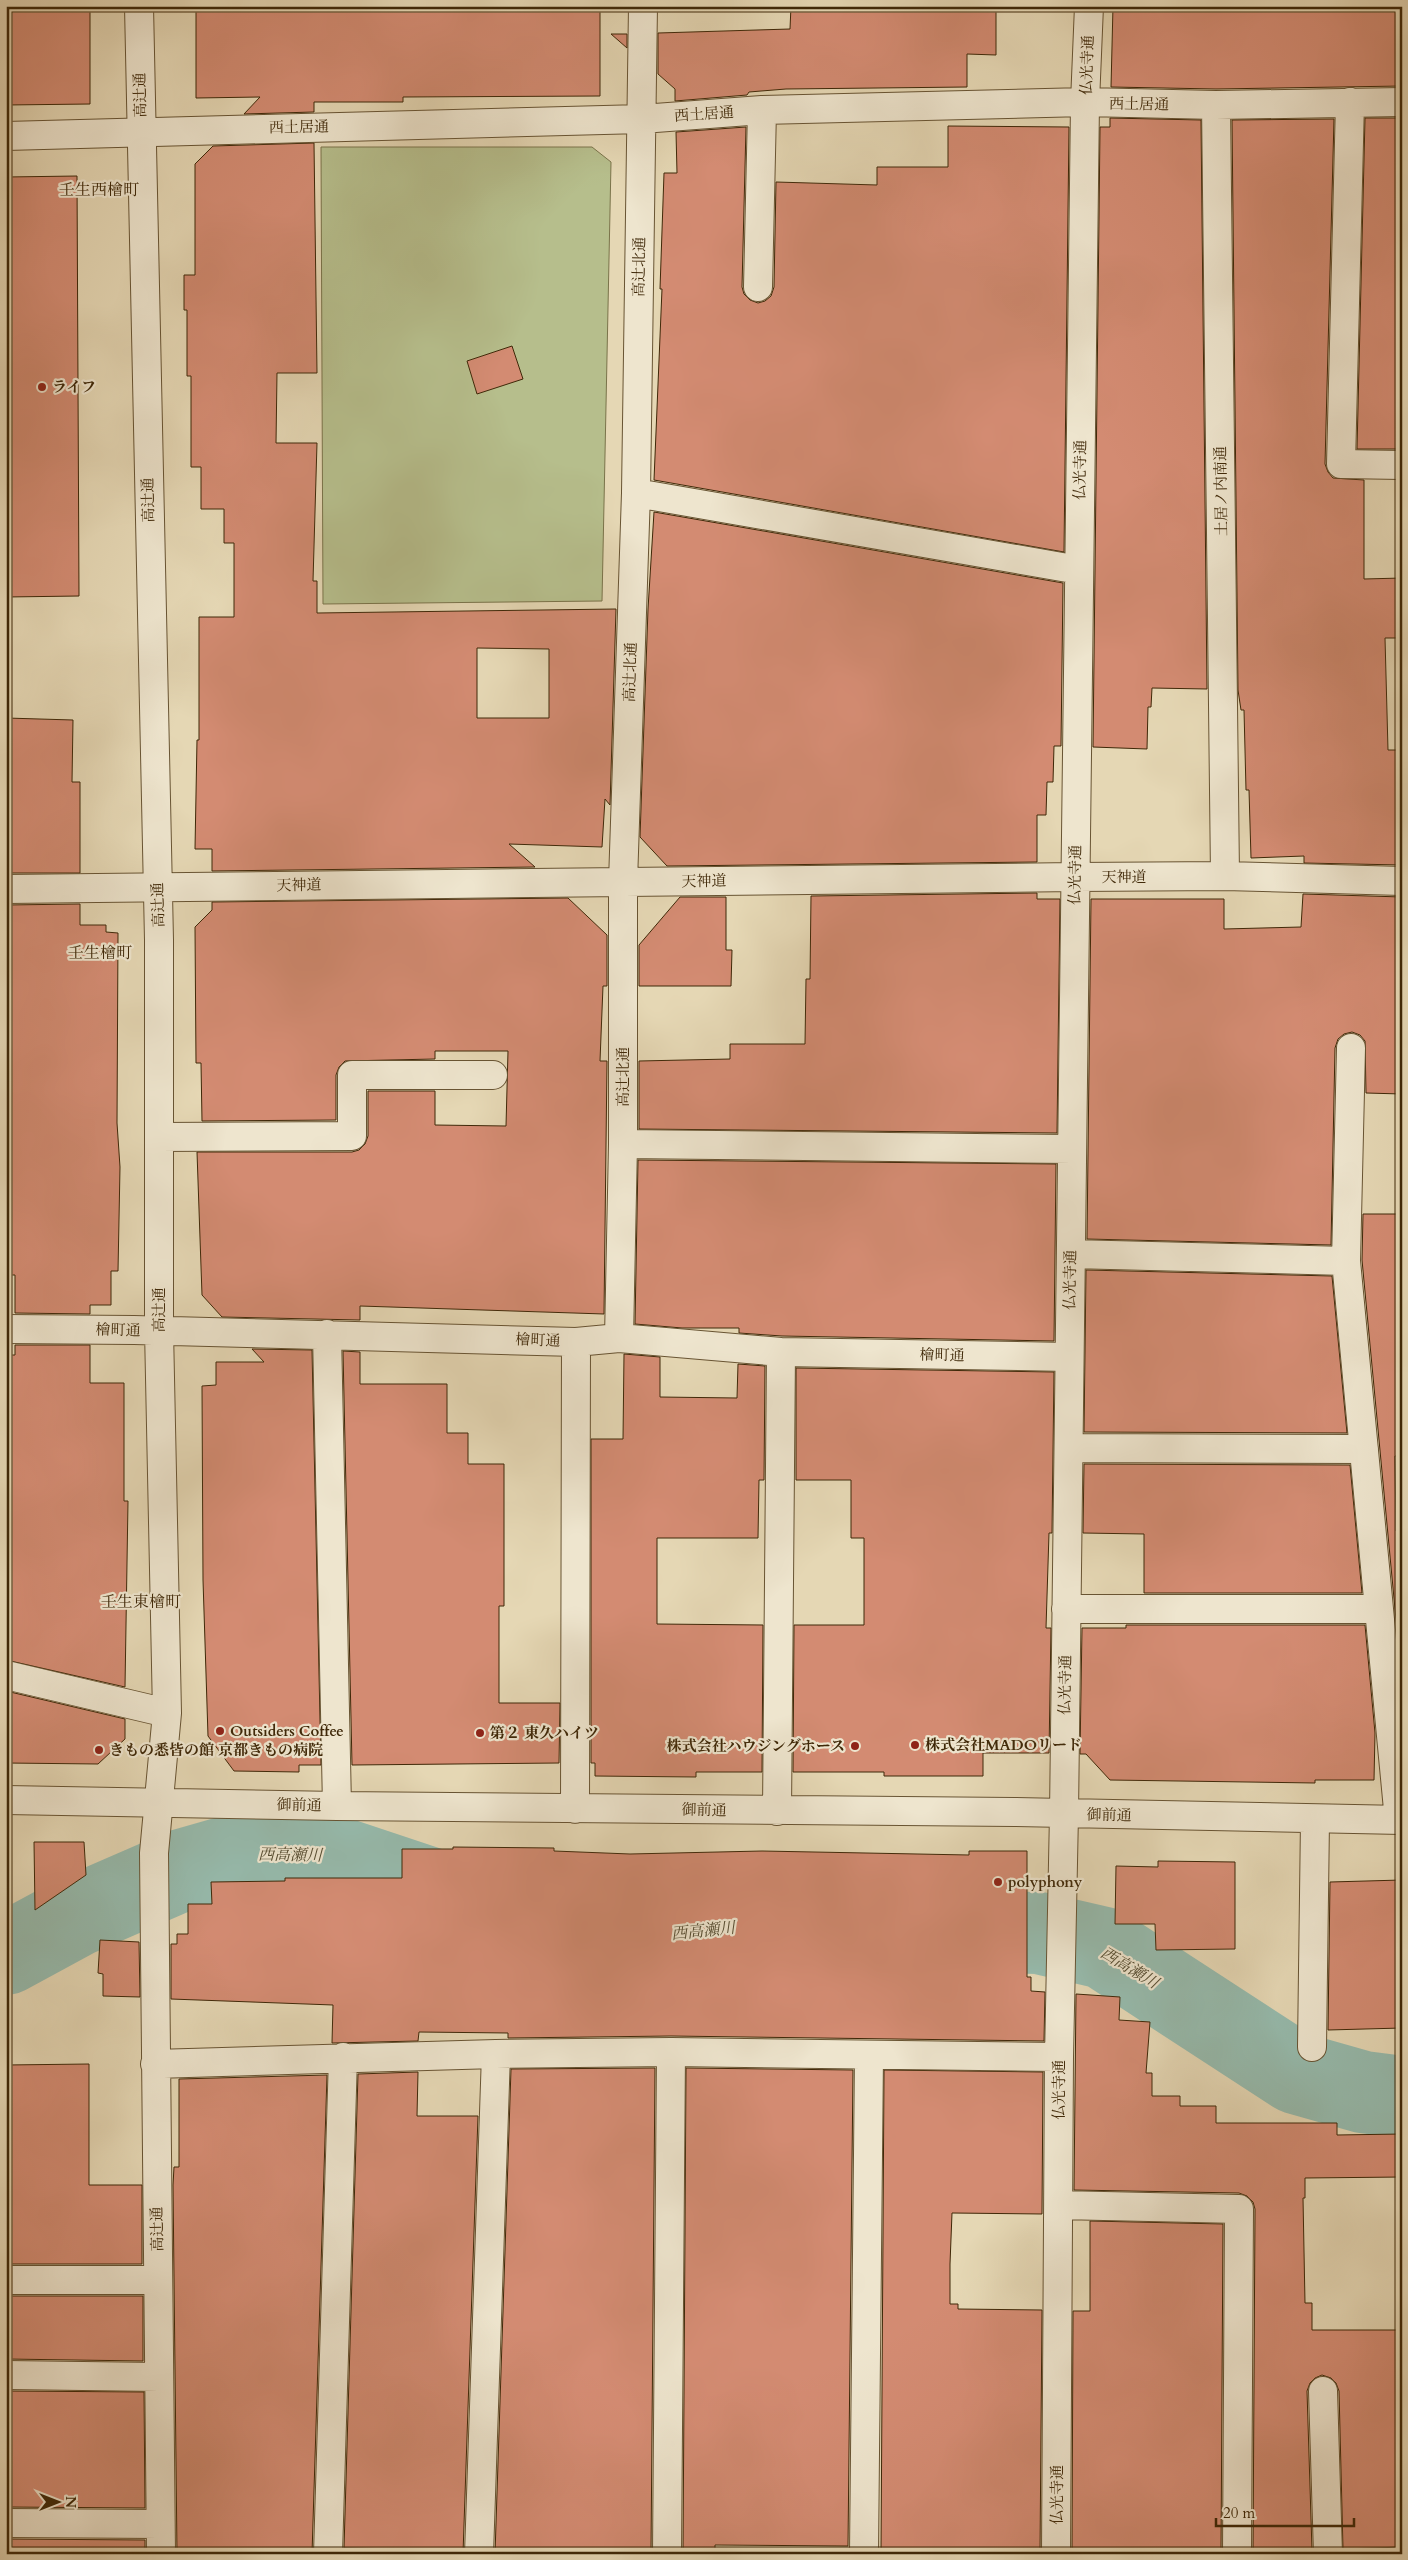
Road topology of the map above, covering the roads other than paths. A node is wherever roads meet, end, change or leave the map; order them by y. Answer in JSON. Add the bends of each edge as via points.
{"nodes":[{"id":1,"x":139,"y":6,"type":"edge"},
{"id":2,"x":643,"y":6,"type":"edge"},
{"id":3,"x":1089,"y":6,"type":"edge"},
{"id":4,"x":1085,"y":102,"type":"junction"},
{"id":5,"x":1350,"y":102,"type":"junction"},
{"id":6,"x":1402,"y":102,"type":"edge"},
{"id":7,"x":1216,"y":105,"type":"junction"},
{"id":8,"x":762,"y":110,"type":"junction"},
{"id":9,"x":642,"y":119,"type":"junction"},
{"id":10,"x":141,"y":131,"type":"junction"},
{"id":11,"x":6,"y":136,"type":"edge"},
{"id":12,"x":758,"y":287,"type":"dead end"},
{"id":13,"x":1402,"y":465,"type":"edge"},
{"id":14,"x":636,"y":494,"type":"junction"},
{"id":15,"x":1079,"y":570,"type":"junction"},
{"id":16,"x":1225,"y":876,"type":"junction"},
{"id":17,"x":1075,"y":877,"type":"junction"},
{"id":18,"x":1402,"y":881,"type":"edge"},
{"id":19,"x":623,"y":882,"type":"junction"},
{"id":20,"x":157,"y":887,"type":"junction"},
{"id":21,"x":6,"y":889,"type":"edge"},
{"id":22,"x":1351,"y":1048,"type":"dead end"},
{"id":23,"x":493,"y":1074,"type":"dead end"},
{"id":24,"x":159,"y":1137,"type":"junction"},
{"id":25,"x":623,"y":1144,"type":"junction"},
{"id":26,"x":1072,"y":1148,"type":"junction"},
{"id":27,"x":1071,"y":1254,"type":"junction"},
{"id":28,"x":1346,"y":1261,"type":"junction"},
{"id":29,"x":6,"y":1329,"type":"edge"},
{"id":30,"x":159,"y":1330,"type":"junction"},
{"id":31,"x":327,"y":1334,"type":"junction"},
{"id":32,"x":619,"y":1338,"type":"junction"},
{"id":33,"x":576,"y":1342,"type":"junction"},
{"id":34,"x":781,"y":1352,"type":"junction"},
{"id":35,"x":1069,"y":1357,"type":"junction"},
{"id":36,"x":1068,"y":1448,"type":"junction"},
{"id":37,"x":1364,"y":1449,"type":"junction"},
{"id":38,"x":1066,"y":1609,"type":"junction"},
{"id":39,"x":1379,"y":1609,"type":"junction"},
{"id":40,"x":6,"y":1675,"type":"edge"},
{"id":41,"x":167,"y":1713,"type":"junction"},
{"id":42,"x":6,"y":1800,"type":"edge"},
{"id":43,"x":158,"y":1803,"type":"junction"},
{"id":44,"x":337,"y":1806,"type":"junction"},
{"id":45,"x":575,"y":1809,"type":"junction"},
{"id":46,"x":777,"y":1811,"type":"junction"},
{"id":47,"x":1064,"y":1814,"type":"junction"},
{"id":48,"x":1315,"y":1820,"type":"junction"},
{"id":49,"x":1400,"y":1820,"type":"edge"},
{"id":50,"x":1312,"y":2047,"type":"dead end"},
{"id":51,"x":671,"y":2052,"type":"junction"},
{"id":52,"x":496,"y":2054,"type":"junction"},
{"id":53,"x":869,"y":2055,"type":"junction"},
{"id":54,"x":1059,"y":2057,"type":"junction"},
{"id":55,"x":343,"y":2058,"type":"junction"},
{"id":56,"x":155,"y":2064,"type":"junction"},
{"id":57,"x":1059,"y":2205,"type":"junction"},
{"id":58,"x":6,"y":2280,"type":"edge"},
{"id":59,"x":158,"y":2280,"type":"junction"},
{"id":60,"x":6,"y":2376,"type":"edge"},
{"id":61,"x":159,"y":2376,"type":"junction"},
{"id":62,"x":1323,"y":2391,"type":"dead end"},
{"id":63,"x":6,"y":2523,"type":"edge"},
{"id":64,"x":160,"y":2524,"type":"junction"},
{"id":65,"x":161,"y":2554,"type":"edge"},
{"id":66,"x":328,"y":2554,"type":"edge"},
{"id":67,"x":479,"y":2554,"type":"edge"},
{"id":68,"x":667,"y":2554,"type":"edge"},
{"id":69,"x":864,"y":2554,"type":"edge"},
{"id":70,"x":1056,"y":2554,"type":"edge"},
{"id":71,"x":1237,"y":2554,"type":"edge"},
{"id":72,"x":1328,"y":2554,"type":"edge"}],
"edges":[{"from":1,"to":10,"type":"street","name":"高辻通"},
{"from":2,"to":9,"type":"street","name":"高辻北通"},
{"from":3,"to":4,"type":"street","name":"仏光寺通"},
{"from":4,"to":7,"type":"street","name":"西土居通"},
{"from":4,"to":8,"type":"street","name":"西土居通"},
{"from":4,"to":15,"type":"street","name":"仏光寺通"},
{"from":5,"to":6,"type":"street","name":"西土居通"},
{"from":5,"to":7,"type":"street","name":"西土居通"},
{"from":5,"to":13,"type":"street","via":[[1341,464]]},
{"from":7,"to":16,"type":"street","name":"土居ノ内南通"},
{"from":8,"to":9,"type":"street","name":"西土居通"},
{"from":8,"to":12,"type":"street"},
{"from":9,"to":10,"type":"street","name":"西土居通"},
{"from":9,"to":14,"type":"street","name":"高辻北通"},
{"from":10,"to":11,"type":"street","name":"西土居通"},
{"from":10,"to":20,"type":"street","name":"高辻通"},
{"from":14,"to":15,"type":"street"},
{"from":14,"to":19,"type":"street","name":"高辻北通"},
{"from":15,"to":17,"type":"street","name":"仏光寺通"},
{"from":16,"to":17,"type":"street","name":"天神道"},
{"from":16,"to":18,"type":"street","name":"天神道"},
{"from":17,"to":19,"type":"street","name":"天神道"},
{"from":17,"to":26,"type":"street","name":"仏光寺通"},
{"from":19,"to":20,"type":"street","name":"天神道"},
{"from":19,"to":25,"type":"street","name":"高辻北通"},
{"from":20,"to":21,"type":"street","name":"天神道"},
{"from":20,"to":24,"type":"street","name":"高辻通"},
{"from":22,"to":28,"type":"street"},
{"from":23,"to":24,"type":"street","via":[[352,1074],[352,1136]]},
{"from":24,"to":30,"type":"street","name":"高辻通"},
{"from":25,"to":26,"type":"street"},
{"from":25,"to":32,"type":"street","name":"高辻北通"},
{"from":26,"to":27,"type":"street","name":"仏光寺通"},
{"from":27,"to":28,"type":"street"},
{"from":27,"to":35,"type":"street","name":"仏光寺通"},
{"from":28,"to":37,"type":"street"},
{"from":29,"to":30,"type":"street","name":"檜町通"},
{"from":30,"to":31,"type":"street","name":"檜町通"},
{"from":30,"to":41,"type":"street","name":"高辻通"},
{"from":31,"to":33,"type":"street","name":"檜町通"},
{"from":31,"to":44,"type":"street"},
{"from":32,"to":33,"type":"street","name":"檜町通"},
{"from":32,"to":34,"type":"street","name":"檜町通"},
{"from":33,"to":45,"type":"street"},
{"from":34,"to":35,"type":"street","name":"檜町通"},
{"from":34,"to":46,"type":"street"},
{"from":35,"to":36,"type":"street","name":"仏光寺通"},
{"from":36,"to":37,"type":"street"},
{"from":36,"to":38,"type":"street","name":"仏光寺通"},
{"from":37,"to":39,"type":"street"},
{"from":38,"to":39,"type":"street"},
{"from":38,"to":47,"type":"street","name":"仏光寺通"},
{"from":39,"to":49,"type":"street"},
{"from":40,"to":41,"type":"street"},
{"from":41,"to":43,"type":"street","name":"高辻通"},
{"from":42,"to":43,"type":"street","name":"御前通"},
{"from":43,"to":44,"type":"street","name":"御前通"},
{"from":43,"to":56,"type":"street","name":"高辻通","via":[[154,1853]]},
{"from":44,"to":45,"type":"street","name":"御前通"},
{"from":45,"to":46,"type":"street","name":"御前通"},
{"from":46,"to":47,"type":"street","name":"御前通"},
{"from":47,"to":48,"type":"street","name":"御前通"},
{"from":47,"to":54,"type":"street","name":"仏光寺通"},
{"from":48,"to":49,"type":"street","name":"御前通"},
{"from":48,"to":50,"type":"street"},
{"from":51,"to":52,"type":"street"},
{"from":51,"to":53,"type":"street"},
{"from":51,"to":68,"type":"street"},
{"from":52,"to":55,"type":"street"},
{"from":52,"to":67,"type":"street"},
{"from":53,"to":54,"type":"street"},
{"from":53,"to":69,"type":"street"},
{"from":54,"to":57,"type":"street","name":"仏光寺通"},
{"from":55,"to":56,"type":"street"},
{"from":55,"to":66,"type":"street"},
{"from":56,"to":59,"type":"street","name":"高辻通"},
{"from":57,"to":70,"type":"street","name":"仏光寺通"},
{"from":57,"to":71,"type":"street","via":[[1239,2209]]},
{"from":58,"to":59,"type":"street"},
{"from":59,"to":61,"type":"street","name":"高辻通"},
{"from":60,"to":61,"type":"street"},
{"from":61,"to":64,"type":"street","name":"高辻通"},
{"from":62,"to":72,"type":"street"},
{"from":63,"to":64,"type":"street"},
{"from":64,"to":65,"type":"street","name":"高辻通"}]}
